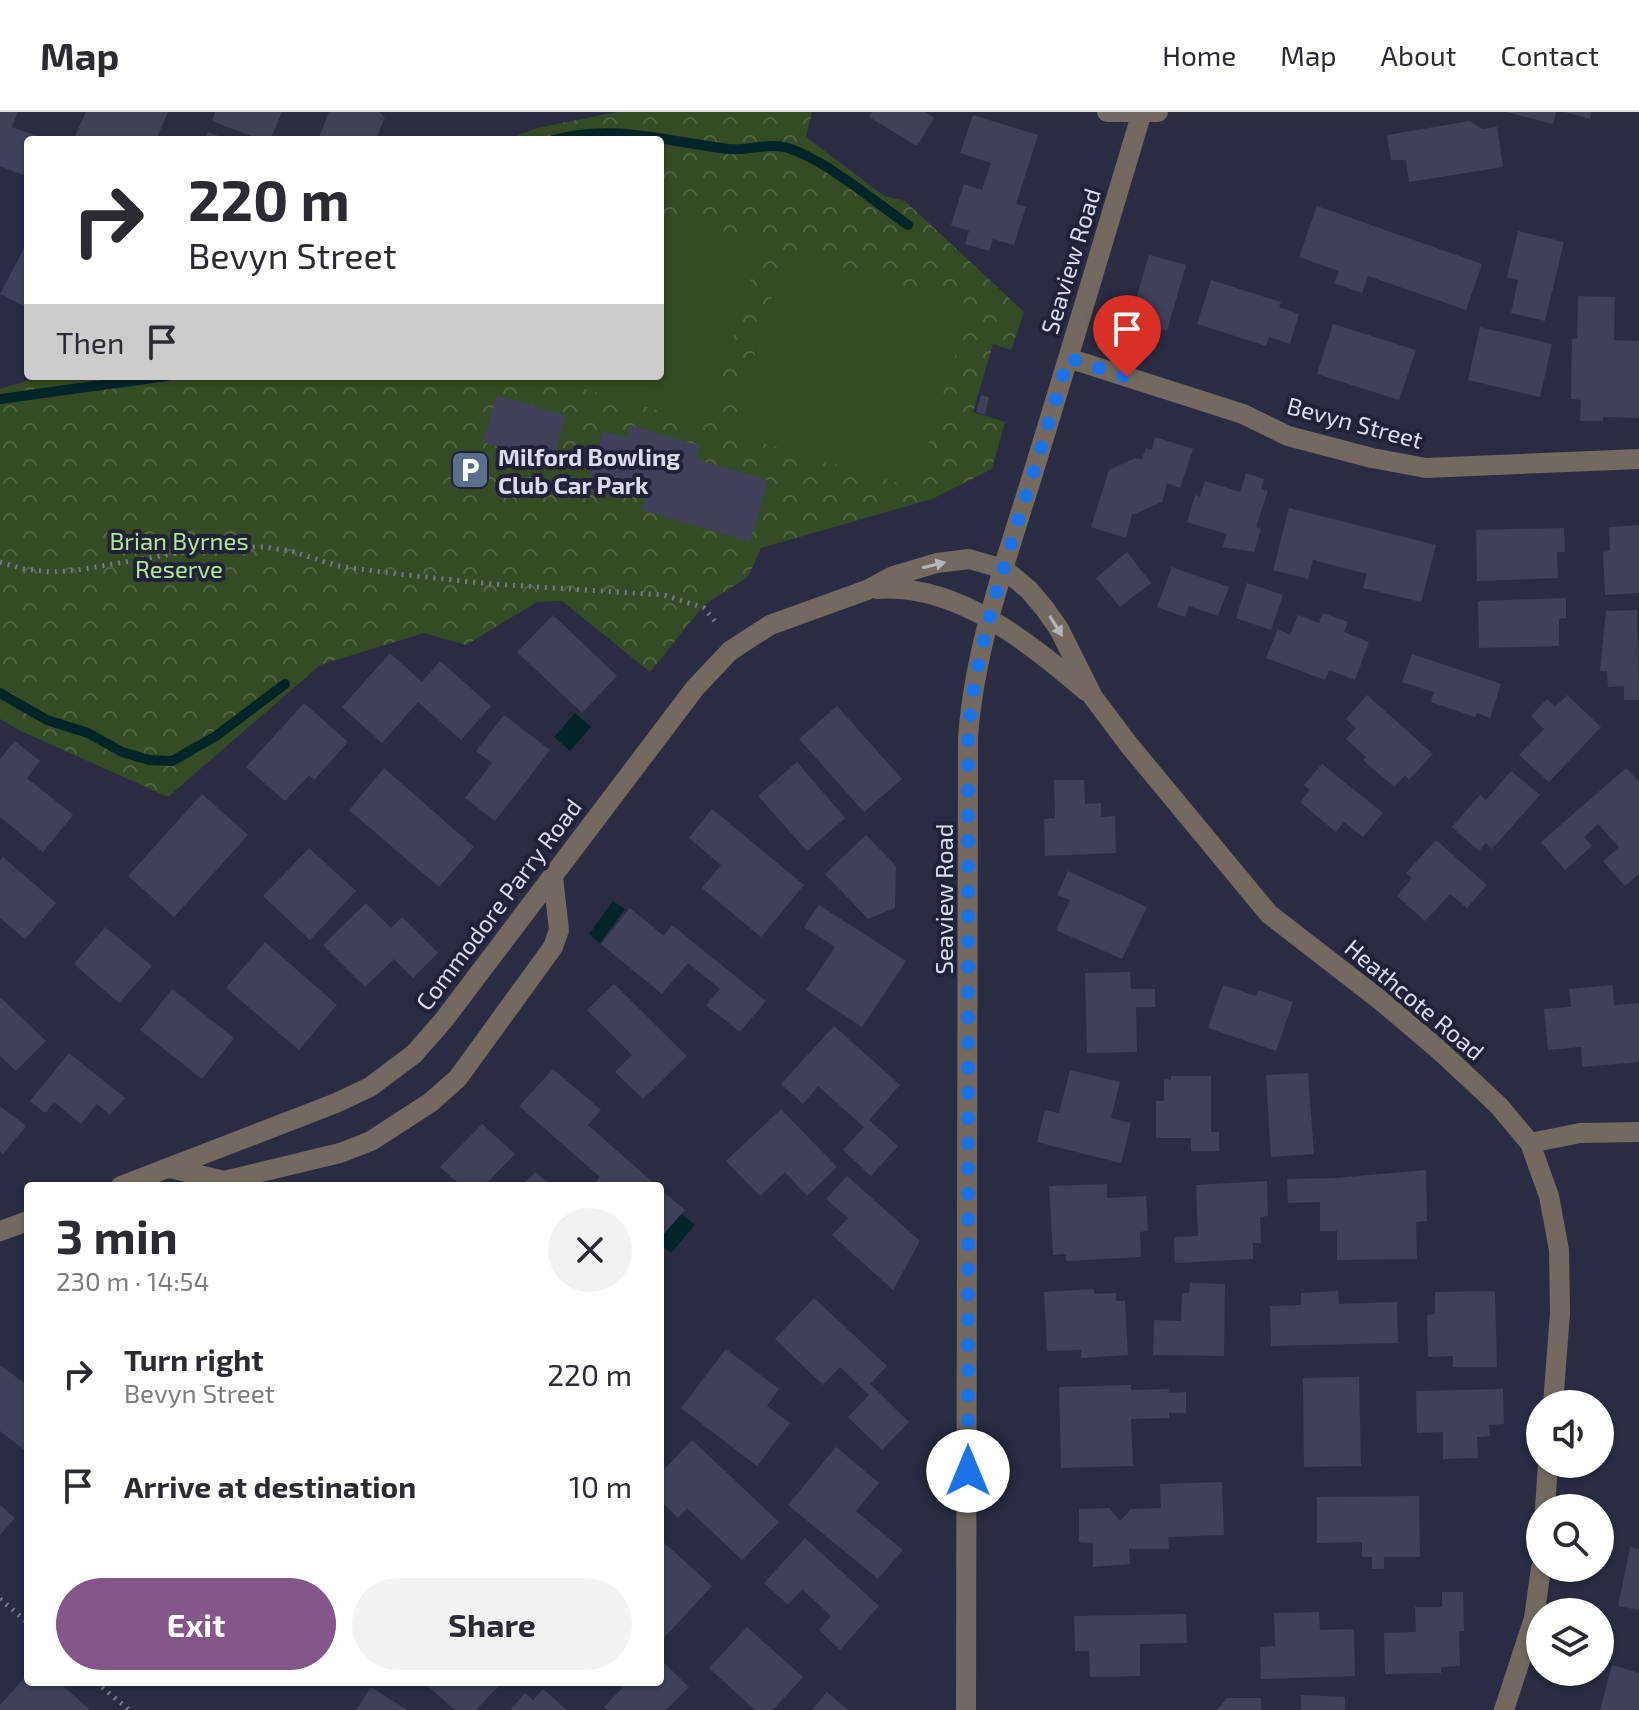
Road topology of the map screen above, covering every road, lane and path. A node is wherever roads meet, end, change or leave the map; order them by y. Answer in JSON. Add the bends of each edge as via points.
{"nodes":[{"id":1,"x":1107,"y":112,"type":"edge"},
{"id":2,"x":1147,"y":113,"type":"edge"},
{"id":3,"x":1068,"y":358,"type":"junction"},
{"id":4,"x":1639,"y":459,"type":"edge"},
{"id":5,"x":0,"y":562,"type":"edge"},
{"id":6,"x":1004,"y":569,"type":"junction"},
{"id":7,"x":867,"y":590,"type":"junction"},
{"id":8,"x":989,"y":619,"type":"junction"},
{"id":9,"x":718,"y":625,"type":"dead end"},
{"id":10,"x":1093,"y":697,"type":"junction"},
{"id":11,"x":553,"y":877,"type":"junction"},
{"id":12,"x":1639,"y":1132,"type":"edge"},
{"id":13,"x":1530,"y":1143,"type":"junction"},
{"id":14,"x":170,"y":1168,"type":"junction"},
{"id":15,"x":132,"y":1182,"type":"edge"},
{"id":16,"x":24,"y":1222,"type":"edge"},
{"id":17,"x":0,"y":1231,"type":"edge"},
{"id":18,"x":1554,"y":1390,"type":"edge"},
{"id":19,"x":1539,"y":1582,"type":"edge"},
{"id":20,"x":0,"y":1599,"type":"edge"},
{"id":21,"x":24,"y":1620,"type":"edge"},
{"id":22,"x":101,"y":1686,"type":"edge"},
{"id":23,"x":129,"y":1710,"type":"edge"},
{"id":24,"x":966,"y":1710,"type":"edge"},
{"id":25,"x":1504,"y":1710,"type":"edge"}],
"edges":[{"from":1,"to":2,"type":"street"},
{"from":2,"to":3,"type":"street","name":"Seaview Road"},
{"from":3,"to":4,"type":"street","name":"Bevyn Street","via":[[1243,414],[1288,436],[1426,468]]},
{"from":3,"to":6,"type":"street","name":"Seaview Road"},
{"from":5,"to":9,"type":"path","via":[[52,572],[212,547],[264,547],[397,574],[664,595],[704,608]]},
{"from":7,"to":6,"type":"street","name":"Commodore Parry Road","one_way":true,"via":[[937,563],[969,559]]},
{"from":6,"to":8,"type":"street","name":"Seaview Road"},
{"from":6,"to":10,"type":"street","name":"Heathcote Road","one_way":true,"via":[[1029,590],[1059,629]]},
{"from":7,"to":8,"type":"street","name":"Commodore Parry Road","via":[[903,587],[929,593]]},
{"from":7,"to":11,"type":"street","name":"Commodore Parry Road","via":[[770,625],[730,651],[695,688]]},
{"from":8,"to":10,"type":"street","name":"Heathcote Road"},
{"from":8,"to":24,"type":"street","name":"Seaview Road","via":[[971,694],[968,737]]},
{"from":10,"to":13,"type":"street","name":"Heathcote Road","via":[[1269,914],[1438,1049]]},
{"from":11,"to":14,"type":"street","name":"Commodore Parry Road","via":[[414,1054],[370,1087],[336,1103]]},
{"from":11,"to":14,"type":"street","via":[[559,930],[553,947],[458,1078],[431,1102],[371,1141],[340,1153],[224,1181]]},
{"from":12,"to":13,"type":"street","via":[[1580,1133]]},
{"from":13,"to":18,"type":"street","name":"Heathcote Road","via":[[1549,1196],[1559,1250]]},
{"from":14,"to":15,"type":"street","name":"Commodore Parry Road"},
{"from":16,"to":17,"type":"street"},
{"from":19,"to":25,"type":"street","via":[[1534,1618]]},
{"from":20,"to":21,"type":"path"},
{"from":22,"to":23,"type":"path"}]}
